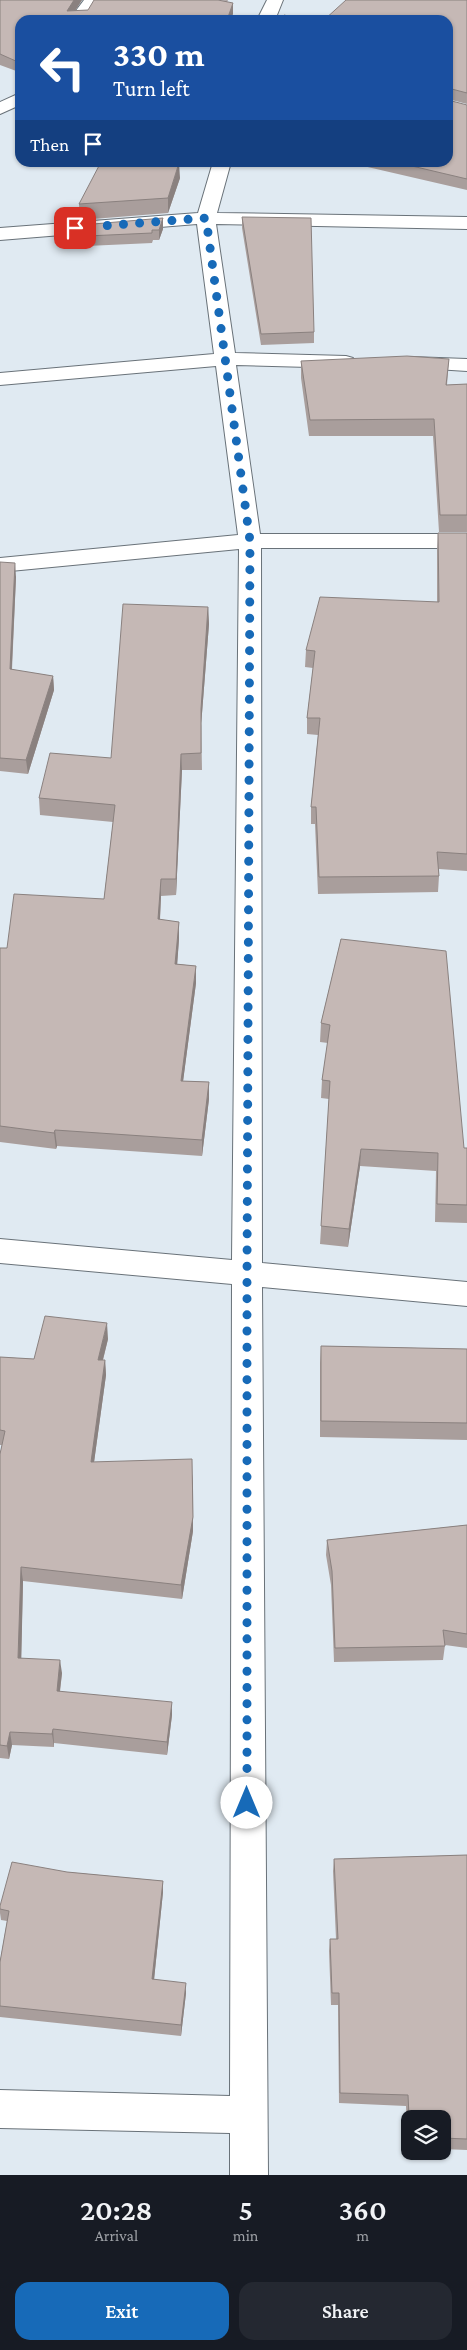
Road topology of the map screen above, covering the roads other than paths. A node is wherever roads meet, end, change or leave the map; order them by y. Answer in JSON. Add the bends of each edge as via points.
{"nodes":[{"id":1,"x":92,"y":0,"type":"edge"},
{"id":2,"x":274,"y":0,"type":"edge"},
{"id":3,"x":82,"y":15,"type":"edge"},
{"id":4,"x":268,"y":15,"type":"edge"},
{"id":5,"x":15,"y":101,"type":"edge"},
{"id":6,"x":0,"y":109,"type":"edge"},
{"id":7,"x":221,"y":167,"type":"edge"},
{"id":8,"x":206,"y":218,"type":"junction"},
{"id":9,"x":467,"y":223,"type":"edge"},
{"id":10,"x":0,"y":234,"type":"edge"},
{"id":11,"x":226,"y":359,"type":"junction"},
{"id":12,"x":361,"y":362,"type":"edge"},
{"id":13,"x":390,"y":363,"type":"edge"},
{"id":14,"x":467,"y":365,"type":"edge"},
{"id":15,"x":0,"y":379,"type":"edge"},
{"id":16,"x":250,"y":541,"type":"junction"},
{"id":17,"x":467,"y":541,"type":"edge"},
{"id":18,"x":0,"y":565,"type":"edge"},
{"id":19,"x":0,"y":1251,"type":"edge"},
{"id":20,"x":247,"y":1275,"type":"junction"},
{"id":21,"x":467,"y":1294,"type":"edge"},
{"id":22,"x":0,"y":2109,"type":"edge"},
{"id":23,"x":248,"y":2116,"type":"junction"},
{"id":24,"x":248,"y":2175,"type":"edge"}],
"edges":[{"from":1,"to":3,"type":"street"},
{"from":2,"to":4,"type":"street"},
{"from":5,"to":6,"type":"street"},
{"from":7,"to":8,"type":"street"},
{"from":8,"to":9,"type":"street"},
{"from":8,"to":10,"type":"street"},
{"from":8,"to":11,"type":"street"},
{"from":11,"to":12,"type":"street"},
{"from":11,"to":15,"type":"street"},
{"from":11,"to":16,"type":"street"},
{"from":13,"to":14,"type":"street"},
{"from":16,"to":17,"type":"street"},
{"from":16,"to":18,"type":"street"},
{"from":16,"to":20,"type":"street"},
{"from":19,"to":20,"type":"street"},
{"from":20,"to":21,"type":"street"},
{"from":20,"to":23,"type":"street"},
{"from":22,"to":23,"type":"street"},
{"from":23,"to":24,"type":"street"}]}
